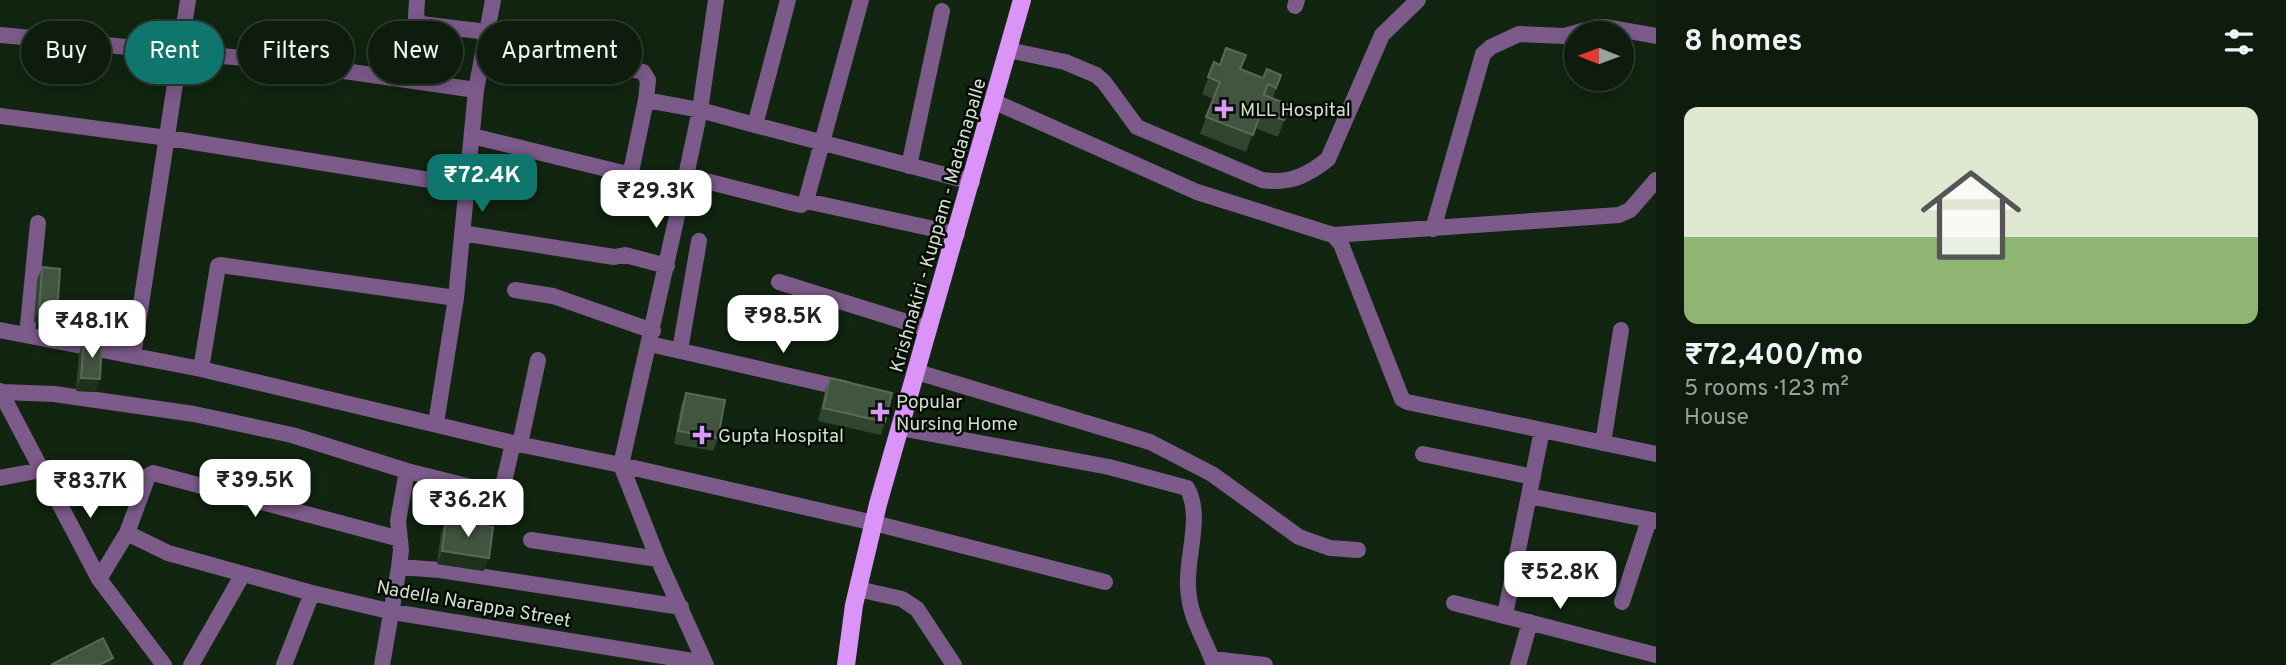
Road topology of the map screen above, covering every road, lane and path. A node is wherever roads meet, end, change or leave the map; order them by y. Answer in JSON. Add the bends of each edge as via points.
{"nodes":[{"id":1,"x":188,"y":0,"type":"edge"},
{"id":2,"x":417,"y":0,"type":"edge"},
{"id":3,"x":493,"y":0,"type":"edge"},
{"id":4,"x":716,"y":0,"type":"edge"},
{"id":5,"x":788,"y":0,"type":"edge"},
{"id":6,"x":861,"y":0,"type":"edge"},
{"id":7,"x":1022,"y":0,"type":"edge"},
{"id":8,"x":1418,"y":0,"type":"edge"},
{"id":9,"x":942,"y":11,"type":"dead end"},
{"id":10,"x":185,"y":21,"type":"edge"},
{"id":11,"x":489,"y":21,"type":"edge"},
{"id":12,"x":477,"y":31,"type":"edge"},
{"id":13,"x":0,"y":35,"type":"edge"},
{"id":14,"x":1656,"y":36,"type":"edge"},
{"id":15,"x":125,"y":46,"type":"edge"},
{"id":16,"x":1009,"y":50,"type":"junction"},
{"id":17,"x":224,"y":56,"type":"edge"},
{"id":18,"x":642,"y":72,"type":"edge"},
{"id":19,"x":176,"y":84,"type":"edge"},
{"id":20,"x":477,"y":84,"type":"edge"},
{"id":21,"x":476,"y":90,"type":"junction"},
{"id":22,"x":646,"y":100,"type":"junction"},
{"id":23,"x":995,"y":102,"type":"junction"},
{"id":24,"x":700,"y":110,"type":"junction"},
{"id":25,"x":0,"y":116,"type":"edge"},
{"id":26,"x":755,"y":124,"type":"junction"},
{"id":27,"x":472,"y":136,"type":"junction"},
{"id":28,"x":168,"y":138,"type":"junction"},
{"id":29,"x":824,"y":141,"type":"junction"},
{"id":30,"x":909,"y":166,"type":"junction"},
{"id":31,"x":687,"y":176,"type":"junction"},
{"id":32,"x":1656,"y":180,"type":"edge"},
{"id":33,"x":972,"y":182,"type":"junction"},
{"id":34,"x":467,"y":186,"type":"junction"},
{"id":35,"x":806,"y":201,"type":"junction"},
{"id":36,"x":38,"y":223,"type":"dead end"},
{"id":37,"x":1433,"y":229,"type":"junction"},
{"id":38,"x":462,"y":233,"type":"junction"},
{"id":39,"x":957,"y":234,"type":"junction"},
{"id":40,"x":1334,"y":234,"type":"junction"},
{"id":41,"x":699,"y":241,"type":"dead end"},
{"id":42,"x":667,"y":266,"type":"junction"},
{"id":43,"x":779,"y":282,"type":"dead end"},
{"id":44,"x":515,"y":290,"type":"dead end"},
{"id":45,"x":456,"y":298,"type":"junction"},
{"id":46,"x":929,"y":329,"type":"junction"},
{"id":47,"x":0,"y":330,"type":"edge"},
{"id":48,"x":1620,"y":330,"type":"dead end"},
{"id":49,"x":27,"y":335,"type":"junction"},
{"id":50,"x":651,"y":337,"type":"junction"},
{"id":51,"x":680,"y":350,"type":"junction"},
{"id":52,"x":133,"y":356,"type":"junction"},
{"id":53,"x":538,"y":360,"type":"dead end"},
{"id":54,"x":201,"y":369,"type":"junction"},
{"id":55,"x":917,"y":372,"type":"junction"},
{"id":56,"x":1,"y":392,"type":"edge"},
{"id":57,"x":867,"y":394,"type":"edge"},
{"id":58,"x":436,"y":423,"type":"junction"},
{"id":59,"x":901,"y":428,"type":"junction"},
{"id":60,"x":1542,"y":430,"type":"junction"},
{"id":61,"x":517,"y":443,"type":"junction"},
{"id":62,"x":1603,"y":443,"type":"junction"},
{"id":63,"x":1423,"y":454,"type":"dead end"},
{"id":64,"x":1656,"y":454,"type":"edge"},
{"id":65,"x":621,"y":465,"type":"junction"},
{"id":66,"x":41,"y":470,"type":"junction"},
{"id":67,"x":407,"y":471,"type":"junction"},
{"id":68,"x":1533,"y":477,"type":"junction"},
{"id":69,"x":0,"y":478,"type":"edge"},
{"id":70,"x":1529,"y":496,"type":"junction"},
{"id":71,"x":1653,"y":520,"type":"edge"},
{"id":72,"x":874,"y":523,"type":"junction"},
{"id":73,"x":127,"y":533,"type":"junction"},
{"id":74,"x":400,"y":539,"type":"junction"},
{"id":75,"x":531,"y":540,"type":"dead end"},
{"id":76,"x":1358,"y":550,"type":"dead end"},
{"id":77,"x":658,"y":559,"type":"junction"},
{"id":78,"x":399,"y":567,"type":"junction"},
{"id":79,"x":243,"y":573,"type":"junction"},
{"id":80,"x":99,"y":579,"type":"junction"},
{"id":81,"x":1105,"y":582,"type":"dead end"},
{"id":82,"x":858,"y":589,"type":"junction"},
{"id":83,"x":312,"y":593,"type":"junction"},
{"id":84,"x":1622,"y":602,"type":"dead end"},
{"id":85,"x":1454,"y":603,"type":"dead end"},
{"id":86,"x":681,"y":607,"type":"junction"},
{"id":87,"x":393,"y":612,"type":"junction"},
{"id":88,"x":1504,"y":615,"type":"junction"},
{"id":89,"x":1530,"y":622,"type":"junction"},
{"id":90,"x":1656,"y":655,"type":"edge"},
{"id":91,"x":1213,"y":662,"type":"edge"},
{"id":92,"x":706,"y":664,"type":"edge"},
{"id":93,"x":164,"y":665,"type":"edge"},
{"id":94,"x":191,"y":665,"type":"edge"},
{"id":95,"x":284,"y":665,"type":"edge"},
{"id":96,"x":382,"y":665,"type":"edge"},
{"id":97,"x":846,"y":665,"type":"edge"},
{"id":98,"x":954,"y":665,"type":"edge"},
{"id":99,"x":1265,"y":665,"type":"edge"},
{"id":100,"x":1518,"y":665,"type":"edge"}],
"edges":[{"from":1,"to":10,"type":"street"},
{"from":2,"to":12,"type":"street","via":[[416,17],[421,24]]},
{"from":3,"to":11,"type":"street"},
{"from":4,"to":24,"type":"street"},
{"from":5,"to":26,"type":"street"},
{"from":6,"to":29,"type":"street"},
{"from":7,"to":16,"type":"main road","name":"Krishnakiri - Kuppam - Madanapalle"},
{"from":8,"to":16,"type":"street","via":[[1382,35],[1328,159],[1312,172],[1280,183],[1262,180],[1137,127],[1096,75],[1065,62]]},
{"from":9,"to":30,"type":"street"},
{"from":13,"to":15,"type":"street"},
{"from":14,"to":37,"type":"street","via":[[1606,27],[1564,36],[1519,34],[1483,54]]},
{"from":16,"to":23,"type":"main road","name":"Krishnakiri - Kuppam - Madanapalle"},
{"from":17,"to":21,"type":"street"},
{"from":18,"to":22,"type":"street","via":[[648,80]]},
{"from":19,"to":28,"type":"street"},
{"from":20,"to":21,"type":"street"},
{"from":21,"to":27,"type":"street"},
{"from":22,"to":24,"type":"street"},
{"from":22,"to":27,"type":"street","via":[[629,172]]},
{"from":23,"to":33,"type":"main road","name":"Krishnakiri - Kuppam - Madanapalle"},
{"from":23,"to":40,"type":"street","via":[[1197,192]]},
{"from":24,"to":26,"type":"street"},
{"from":24,"to":31,"type":"street"},
{"from":25,"to":28,"type":"street"},
{"from":26,"to":29,"type":"street"},
{"from":27,"to":34,"type":"street"},
{"from":28,"to":34,"type":"street"},
{"from":28,"to":52,"type":"street"},
{"from":29,"to":30,"type":"street"},
{"from":29,"to":35,"type":"street"},
{"from":30,"to":33,"type":"street"},
{"from":31,"to":35,"type":"street","via":[[796,204]]},
{"from":31,"to":42,"type":"street"},
{"from":32,"to":37,"type":"street","via":[[1630,210],[1619,215]]},
{"from":33,"to":39,"type":"main road","name":"Krishnakiri - Kuppam - Madanapalle"},
{"from":34,"to":38,"type":"street"},
{"from":35,"to":39,"type":"street"},
{"from":36,"to":49,"type":"street"},
{"from":37,"to":40,"type":"street"},
{"from":38,"to":42,"type":"street","via":[[614,257],[625,254]]},
{"from":38,"to":45,"type":"street"},
{"from":39,"to":46,"type":"main road","name":"Krishnakiri - Kuppam - Madanapalle"},
{"from":40,"to":60,"type":"street","via":[[1402,399]]},
{"from":41,"to":51,"type":"street"},
{"from":42,"to":50,"type":"street"},
{"from":43,"to":46,"type":"street"},
{"from":44,"to":50,"type":"street","via":[[553,296]]},
{"from":45,"to":54,"type":"street","via":[[220,265]]},
{"from":45,"to":58,"type":"street"},
{"from":46,"to":55,"type":"main road","name":"Krishnakiri - Kuppam - Madanapalle"},
{"from":47,"to":49,"type":"street"},
{"from":48,"to":62,"type":"street"},
{"from":49,"to":52,"type":"street"},
{"from":50,"to":51,"type":"street"},
{"from":50,"to":65,"type":"street"},
{"from":51,"to":57,"type":"street"},
{"from":52,"to":54,"type":"street"},
{"from":53,"to":61,"type":"street"},
{"from":54,"to":58,"type":"street"},
{"from":55,"to":59,"type":"main road","name":"Krishnakiri - Kuppam - Madanapalle","via":[[901,402]]},
{"from":55,"to":76,"type":"street","via":[[1150,442],[1212,474],[1299,537],[1330,548]]},
{"from":56,"to":66,"type":"street"},
{"from":56,"to":67,"type":"street","via":[[54,394],[194,414],[292,435]]},
{"from":58,"to":61,"type":"street"},
{"from":59,"to":72,"type":"main road","name":"Krishnakiri - Kuppam - Madanapalle"},
{"from":59,"to":91,"type":"street","via":[[1109,467],[1186,488],[1193,499],[1189,597],[1193,621]]},
{"from":60,"to":62,"type":"street"},
{"from":60,"to":68,"type":"street"},
{"from":61,"to":65,"type":"street"},
{"from":61,"to":67,"type":"street","via":[[500,492]]},
{"from":62,"to":64,"type":"street"},
{"from":63,"to":68,"type":"street"},
{"from":65,"to":72,"type":"street"},
{"from":65,"to":77,"type":"street"},
{"from":66,"to":69,"type":"street"},
{"from":66,"to":80,"type":"street"},
{"from":67,"to":74,"type":"street","via":[[398,521]]},
{"from":68,"to":70,"type":"street"},
{"from":70,"to":71,"type":"street"},
{"from":70,"to":88,"type":"street"},
{"from":71,"to":84,"type":"street"},
{"from":72,"to":81,"type":"street"},
{"from":72,"to":82,"type":"main road","name":"Krishnakiri - Kuppam - Madanapalle"},
{"from":73,"to":74,"type":"street","via":[[153,473]]},
{"from":73,"to":79,"type":"street","name":"Nadella Narappa Street","via":[[168,553]]},
{"from":73,"to":80,"type":"street"},
{"from":74,"to":78,"type":"street"},
{"from":75,"to":77,"type":"street"},
{"from":77,"to":86,"type":"street"},
{"from":78,"to":86,"type":"street","name":"Nadella Narappa Street"},
{"from":78,"to":87,"type":"street"},
{"from":79,"to":83,"type":"street","name":"Nadella Narappa Street"},
{"from":79,"to":94,"type":"street"},
{"from":80,"to":93,"type":"street"},
{"from":82,"to":97,"type":"main road","name":"Krishnakiri - Kuppam - Madanapalle"},
{"from":82,"to":98,"type":"street","via":[[902,599],[917,608]]},
{"from":83,"to":87,"type":"street","name":"Nadella Narappa Street"},
{"from":83,"to":95,"type":"street"},
{"from":85,"to":88,"type":"street"},
{"from":86,"to":92,"type":"street"},
{"from":87,"to":92,"type":"street","name":"Nadella Narappa Street"},
{"from":87,"to":96,"type":"street"},
{"from":88,"to":89,"type":"street"},
{"from":89,"to":90,"type":"street"},
{"from":89,"to":100,"type":"street"},
{"from":91,"to":99,"type":"street"}]}
